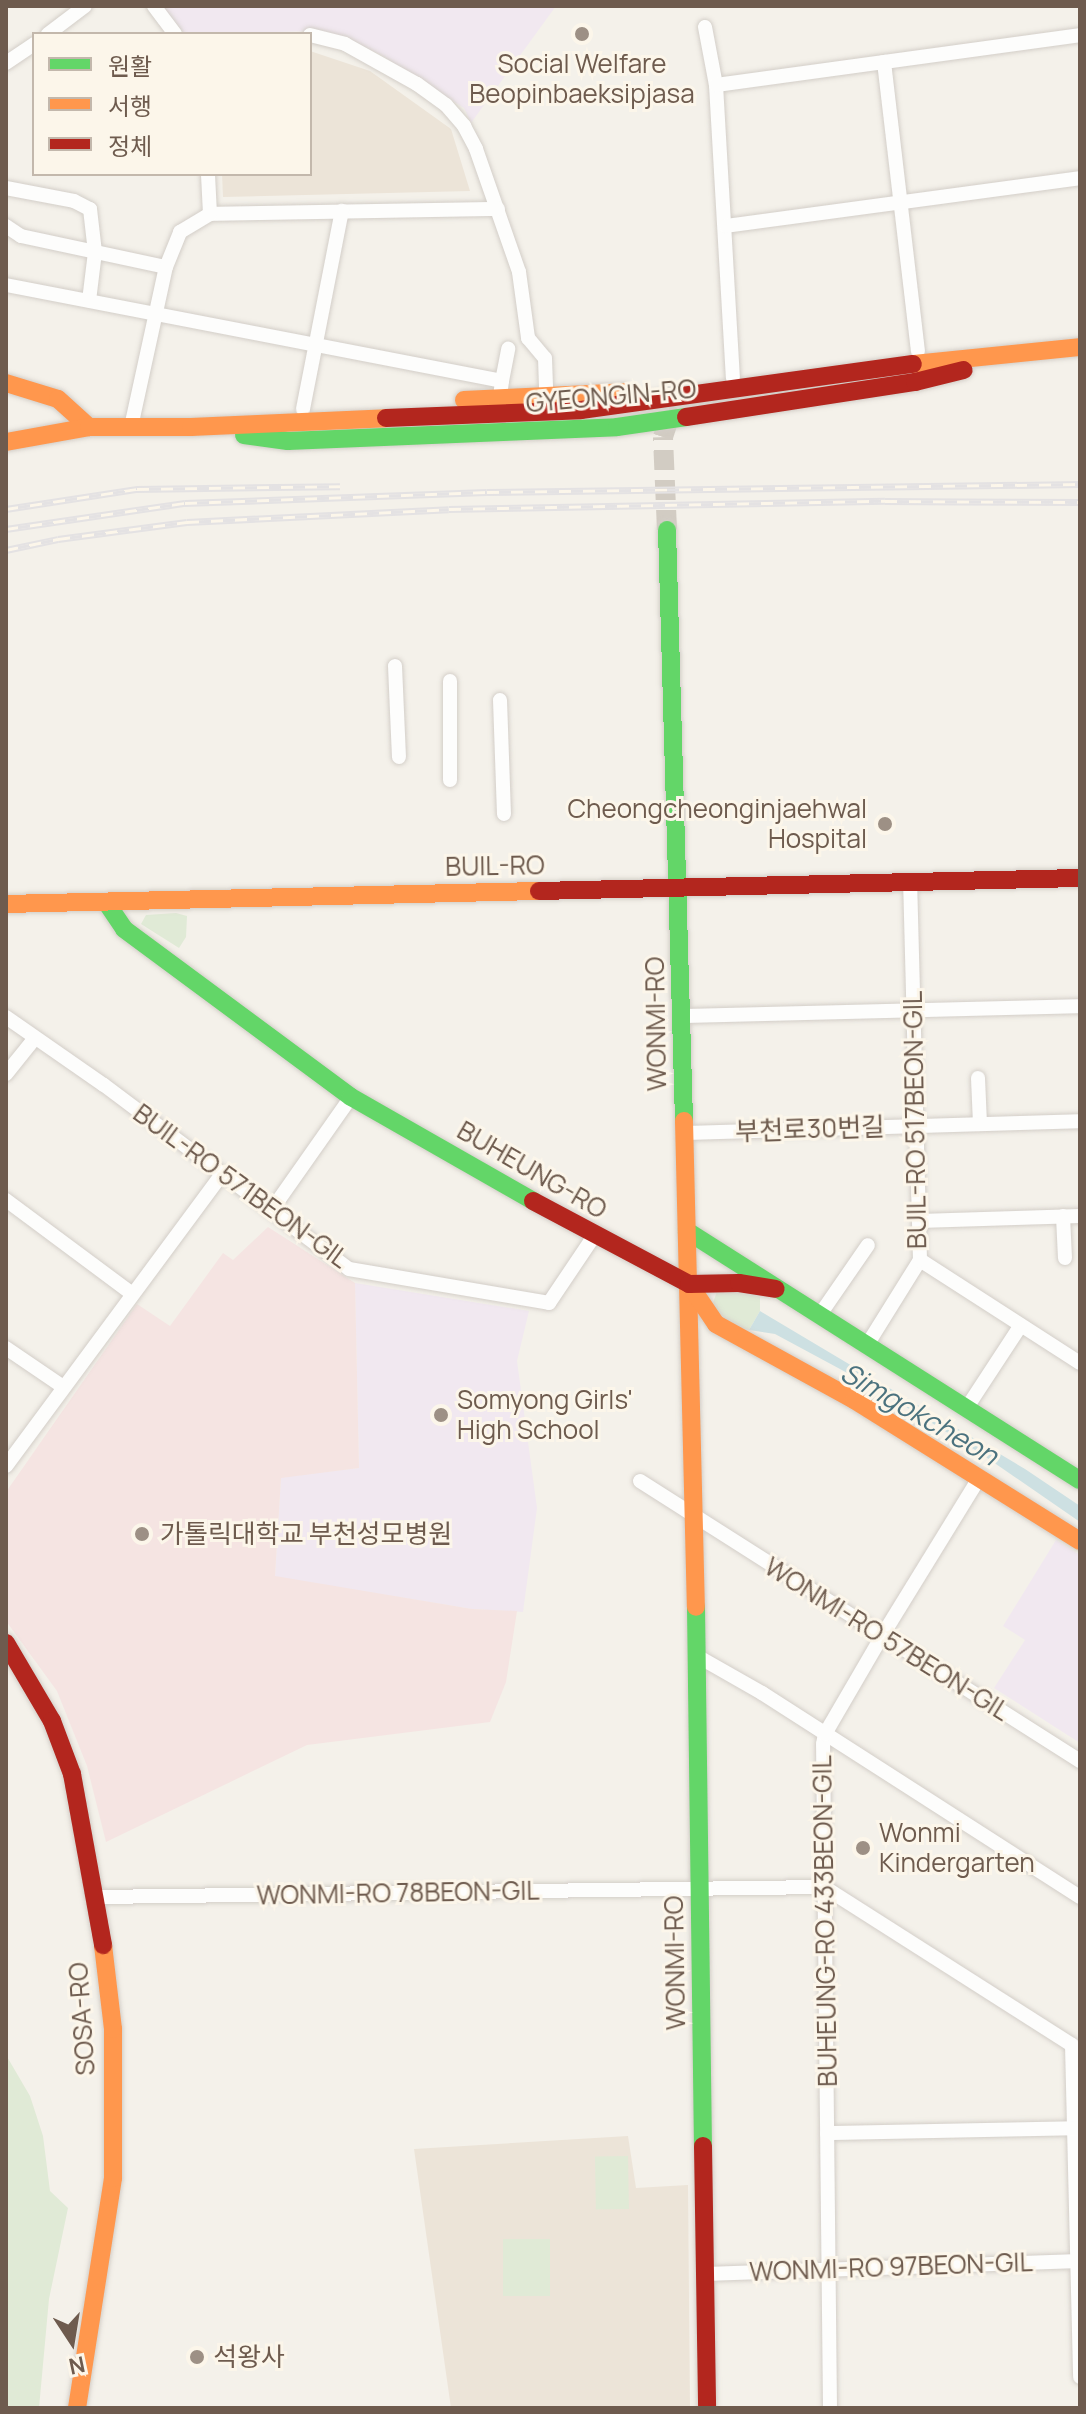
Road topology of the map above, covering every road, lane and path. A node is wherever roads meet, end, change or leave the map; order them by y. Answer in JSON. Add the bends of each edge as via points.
{"nodes":[{"id":1,"x":85,"y":6,"type":"edge"},
{"id":2,"x":154,"y":6,"type":"edge"},
{"id":3,"x":705,"y":27,"type":"dead end"},
{"id":4,"x":51,"y":32,"type":"edge"},
{"id":5,"x":174,"y":32,"type":"edge"},
{"id":6,"x":1080,"y":35,"type":"edge"},
{"id":7,"x":312,"y":36,"type":"edge"},
{"id":8,"x":32,"y":45,"type":"edge"},
{"id":9,"x":884,"y":62,"type":"junction"},
{"id":10,"x":6,"y":63,"type":"edge"},
{"id":11,"x":716,"y":85,"type":"junction"},
{"id":12,"x":208,"y":176,"type":"edge"},
{"id":13,"x":1080,"y":178,"type":"edge"},
{"id":14,"x":6,"y":188,"type":"edge"},
{"id":15,"x":901,"y":202,"type":"junction"},
{"id":16,"x":498,"y":209,"type":"junction"},
{"id":17,"x":342,"y":211,"type":"junction"},
{"id":18,"x":210,"y":214,"type":"junction"},
{"id":19,"x":6,"y":226,"type":"edge"},
{"id":20,"x":726,"y":226,"type":"junction"},
{"id":21,"x":95,"y":252,"type":"junction"},
{"id":22,"x":166,"y":267,"type":"junction"},
{"id":23,"x":6,"y":285,"type":"edge"},
{"id":24,"x":89,"y":301,"type":"junction"},
{"id":25,"x":156,"y":316,"type":"junction"},
{"id":26,"x":316,"y":346,"type":"junction"},
{"id":27,"x":1080,"y":347,"type":"edge"},
{"id":28,"x":508,"y":349,"type":"dead end"},
{"id":29,"x":918,"y":351,"type":"junction"},
{"id":30,"x":1031,"y":354,"type":"junction"},
{"id":31,"x":733,"y":378,"type":"junction"},
{"id":32,"x":6,"y":383,"type":"edge"},
{"id":33,"x":501,"y":390,"type":"junction"},
{"id":34,"x":546,"y":396,"type":"junction"},
{"id":35,"x":684,"y":404,"type":"dead end"},
{"id":36,"x":303,"y":409,"type":"junction"},
{"id":37,"x":643,"y":409,"type":"dead end"},
{"id":38,"x":89,"y":427,"type":"junction"},
{"id":39,"x":131,"y":427,"type":"junction"},
{"id":40,"x":191,"y":427,"type":"junction"},
{"id":41,"x":233,"y":433,"type":"junction"},
{"id":42,"x":6,"y":442,"type":"edge"},
{"id":43,"x":667,"y":530,"type":"tunnel mouth"},
{"id":44,"x":395,"y":666,"type":"dead end"},
{"id":45,"x":450,"y":681,"type":"dead end"},
{"id":46,"x":500,"y":700,"type":"dead end"},
{"id":47,"x":399,"y":757,"type":"dead end"},
{"id":48,"x":450,"y":780,"type":"dead end"},
{"id":49,"x":504,"y":814,"type":"dead end"},
{"id":50,"x":1080,"y":878,"type":"edge"},
{"id":51,"x":910,"y":881,"type":"junction"},
{"id":52,"x":679,"y":889,"type":"junction"},
{"id":53,"x":106,"y":902,"type":"junction"},
{"id":54,"x":6,"y":904,"type":"edge"},
{"id":55,"x":1080,"y":1006,"type":"edge"},
{"id":56,"x":913,"y":1010,"type":"junction"},
{"id":57,"x":682,"y":1016,"type":"junction"},
{"id":58,"x":6,"y":1017,"type":"edge"},
{"id":59,"x":35,"y":1038,"type":"junction"},
{"id":60,"x":6,"y":1074,"type":"edge"},
{"id":61,"x":978,"y":1078,"type":"dead end"},
{"id":62,"x":351,"y":1097,"type":"junction"},
{"id":63,"x":1080,"y":1121,"type":"edge"},
{"id":64,"x":980,"y":1124,"type":"junction"},
{"id":65,"x":916,"y":1126,"type":"junction"},
{"id":66,"x":685,"y":1133,"type":"junction"},
{"id":67,"x":221,"y":1175,"type":"junction"},
{"id":68,"x":6,"y":1200,"type":"edge"},
{"id":69,"x":273,"y":1208,"type":"junction"},
{"id":70,"x":1063,"y":1216,"type":"junction"},
{"id":71,"x":1080,"y":1216,"type":"edge"},
{"id":72,"x":919,"y":1221,"type":"junction"},
{"id":73,"x":687,"y":1231,"type":"junction"},
{"id":74,"x":594,"y":1236,"type":"junction"},
{"id":75,"x":868,"y":1245,"type":"dead end"},
{"id":76,"x":1065,"y":1258,"type":"dead end"},
{"id":77,"x":920,"y":1260,"type":"junction"},
{"id":78,"x":689,"y":1284,"type":"junction"},
{"id":79,"x":776,"y":1289,"type":"junction"},
{"id":80,"x":131,"y":1293,"type":"junction"},
{"id":81,"x":819,"y":1316,"type":"junction"},
{"id":82,"x":1021,"y":1325,"type":"junction"},
{"id":83,"x":867,"y":1345,"type":"junction"},
{"id":84,"x":6,"y":1348,"type":"edge"},
{"id":85,"x":1080,"y":1363,"type":"edge"},
{"id":86,"x":62,"y":1386,"type":"junction"},
{"id":87,"x":966,"y":1409,"type":"junction"},
{"id":88,"x":6,"y":1466,"type":"edge"},
{"id":89,"x":980,"y":1477,"type":"junction"},
{"id":90,"x":1080,"y":1480,"type":"edge"},
{"id":91,"x":640,"y":1481,"type":"dead end"},
{"id":92,"x":695,"y":1518,"type":"junction"},
{"id":93,"x":1080,"y":1541,"type":"edge"},
{"id":94,"x":882,"y":1636,"type":"junction"},
{"id":95,"x":6,"y":1643,"type":"edge"},
{"id":96,"x":697,"y":1656,"type":"junction"},
{"id":97,"x":825,"y":1734,"type":"junction"},
{"id":98,"x":1080,"y":1761,"type":"edge"},
{"id":99,"x":824,"y":1887,"type":"junction"},
{"id":100,"x":700,"y":1889,"type":"junction"},
{"id":101,"x":97,"y":1897,"type":"junction"},
{"id":102,"x":1080,"y":1897,"type":"edge"},
{"id":103,"x":1076,"y":2039,"type":"edge"},
{"id":104,"x":1076,"y":2128,"type":"edge"},
{"id":105,"x":827,"y":2133,"type":"junction"},
{"id":106,"x":1079,"y":2261,"type":"edge"},
{"id":107,"x":831,"y":2269,"type":"junction"},
{"id":108,"x":705,"y":2274,"type":"junction"},
{"id":109,"x":1080,"y":2377,"type":"edge"},
{"id":110,"x":77,"y":2408,"type":"edge"},
{"id":111,"x":707,"y":2408,"type":"edge"},
{"id":112,"x":830,"y":2408,"type":"edge"}],
"edges":[{"from":1,"to":4,"type":"street"},
{"from":2,"to":5,"type":"street"},
{"from":3,"to":11,"type":"street"},
{"from":6,"to":9,"type":"street"},
{"from":7,"to":16,"type":"street","via":[[345,44],[446,105],[476,149]]},
{"from":8,"to":10,"type":"street"},
{"from":9,"to":11,"type":"street"},
{"from":9,"to":15,"type":"street"},
{"from":11,"to":20,"type":"street"},
{"from":12,"to":18,"type":"street"},
{"from":13,"to":15,"type":"street"},
{"from":14,"to":21,"type":"street","via":[[90,209]]},
{"from":15,"to":20,"type":"street"},
{"from":15,"to":29,"type":"street"},
{"from":16,"to":17,"type":"street"},
{"from":16,"to":34,"type":"street","via":[[519,272],[528,338],[545,358]]},
{"from":17,"to":18,"type":"street"},
{"from":17,"to":26,"type":"street"},
{"from":18,"to":22,"type":"street","via":[[180,232]]},
{"from":19,"to":21,"type":"street","via":[[21,236]]},
{"from":20,"to":31,"type":"street"},
{"from":21,"to":22,"type":"street"},
{"from":21,"to":24,"type":"street"},
{"from":22,"to":25,"type":"street"},
{"from":23,"to":24,"type":"street","name":"GYEONGIN-RO"},
{"from":24,"to":25,"type":"street","name":"GYEONGIN-RO"},
{"from":25,"to":26,"type":"street","name":"GYEONGIN-RO"},
{"from":25,"to":39,"type":"street"},
{"from":26,"to":33,"type":"street","name":"GYEONGIN-RO"},
{"from":26,"to":36,"type":"street"},
{"from":27,"to":30,"type":"street","name":"GYEONGIN-RO"},
{"from":28,"to":33,"type":"street"},
{"from":29,"to":30,"type":"street","name":"GYEONGIN-RO"},
{"from":29,"to":31,"type":"street","name":"GYEONGIN-RO"},
{"from":30,"to":35,"type":"street"},
{"from":30,"to":40,"type":"street","name":"GYEONGIN-RO","via":[[919,363],[581,410]]},
{"from":30,"to":41,"type":"street","name":"GYEONGIN-RO","via":[[915,382],[617,427],[288,441]]},
{"from":31,"to":34,"type":"street","name":"GYEONGIN-RO","via":[[654,390]]},
{"from":32,"to":38,"type":"street","via":[[58,399]]},
{"from":33,"to":34,"type":"street","name":"GYEONGIN-RO"},
{"from":33,"to":36,"type":"street","name":"GYEONGIN-RO"},
{"from":36,"to":40,"type":"street","name":"GYEONGIN-RO","via":[[244,412]]},
{"from":37,"to":41,"type":"street"},
{"from":38,"to":39,"type":"street","name":"GYEONGIN-RO"},
{"from":38,"to":42,"type":"street","name":"GYEONGIN-RO"},
{"from":39,"to":40,"type":"street","name":"GYEONGIN-RO"},
{"from":40,"to":41,"type":"street","name":"GYEONGIN-RO"},
{"from":43,"to":52,"type":"street","name":"WONMI-RO"},
{"from":44,"to":47,"type":"street"},
{"from":45,"to":48,"type":"street"},
{"from":46,"to":49,"type":"street"},
{"from":50,"to":51,"type":"street","name":"BUIL-RO"},
{"from":51,"to":52,"type":"street","name":"BUIL-RO"},
{"from":51,"to":56,"type":"street","name":"BUIL-RO 517BEON-GIL"},
{"from":52,"to":53,"type":"street","name":"BUIL-RO"},
{"from":52,"to":57,"type":"street","name":"WONMI-RO"},
{"from":53,"to":54,"type":"street","name":"BUIL-RO"},
{"from":53,"to":62,"type":"street","name":"BUHEUNG-RO","via":[[124,929]]},
{"from":55,"to":56,"type":"street"},
{"from":56,"to":57,"type":"street"},
{"from":56,"to":65,"type":"street","name":"BUIL-RO 517BEON-GIL"},
{"from":57,"to":66,"type":"street","name":"WONMI-RO"},
{"from":58,"to":59,"type":"street","name":"BUIL-RO 571BEON-GIL"},
{"from":59,"to":60,"type":"street"},
{"from":59,"to":67,"type":"street","name":"BUIL-RO 571BEON-GIL"},
{"from":61,"to":64,"type":"street"},
{"from":62,"to":69,"type":"street"},
{"from":62,"to":74,"type":"street","name":"BUHEUNG-RO"},
{"from":63,"to":64,"type":"street","name":"부천로30번길"},
{"from":64,"to":65,"type":"street","name":"부천로30번길"},
{"from":65,"to":66,"type":"street","name":"부천로30번길"},
{"from":65,"to":72,"type":"street","name":"BUIL-RO 517BEON-GIL"},
{"from":66,"to":73,"type":"street","name":"WONMI-RO"},
{"from":67,"to":69,"type":"street","name":"BUIL-RO 571BEON-GIL"},
{"from":67,"to":80,"type":"street"},
{"from":68,"to":80,"type":"street"},
{"from":69,"to":74,"type":"street","name":"BUIL-RO 571BEON-GIL","via":[[349,1269],[549,1303]]},
{"from":70,"to":71,"type":"street"},
{"from":70,"to":72,"type":"street"},
{"from":70,"to":76,"type":"street"},
{"from":72,"to":77,"type":"street","name":"BUIL-RO 517BEON-GIL"},
{"from":73,"to":78,"type":"street","name":"WONMI-RO"},
{"from":73,"to":79,"type":"street","name":"BUHEUNG-RO"},
{"from":74,"to":78,"type":"street","name":"BUHEUNG-RO"},
{"from":75,"to":81,"type":"street"},
{"from":77,"to":82,"type":"street"},
{"from":77,"to":83,"type":"street","name":"BUIL-RO 517BEON-GIL"},
{"from":78,"to":79,"type":"street","name":"BUHEUNG-RO"},
{"from":78,"to":89,"type":"street","name":"BUHEUNG-RO","via":[[716,1324]]},
{"from":78,"to":92,"type":"street","name":"WONMI-RO"},
{"from":79,"to":81,"type":"street","name":"BUHEUNG-RO"},
{"from":80,"to":86,"type":"street"},
{"from":81,"to":83,"type":"street","name":"BUHEUNG-RO"},
{"from":82,"to":85,"type":"street"},
{"from":82,"to":87,"type":"street"},
{"from":83,"to":87,"type":"street","name":"BUHEUNG-RO"},
{"from":84,"to":86,"type":"street"},
{"from":86,"to":88,"type":"street"},
{"from":87,"to":90,"type":"street","name":"BUHEUNG-RO"},
{"from":89,"to":93,"type":"street","name":"BUHEUNG-RO"},
{"from":89,"to":94,"type":"street","name":"BUHEUNG-RO 433BEON-GIL"},
{"from":91,"to":92,"type":"street"},
{"from":92,"to":94,"type":"street","name":"WONMI-RO 57BEON-GIL"},
{"from":92,"to":96,"type":"street","name":"WONMI-RO"},
{"from":94,"to":97,"type":"street","name":"BUHEUNG-RO 433BEON-GIL"},
{"from":94,"to":98,"type":"street","name":"WONMI-RO 57BEON-GIL"},
{"from":95,"to":101,"type":"street","name":"SOSA-RO","via":[[52,1721],[72,1774]]},
{"from":96,"to":97,"type":"street"},
{"from":96,"to":100,"type":"street","name":"WONMI-RO"},
{"from":97,"to":99,"type":"street","name":"BUHEUNG-RO 433BEON-GIL"},
{"from":97,"to":102,"type":"street"},
{"from":99,"to":100,"type":"street","name":"WONMI-RO 78BEON-GIL"},
{"from":99,"to":103,"type":"street"},
{"from":99,"to":105,"type":"street","name":"BUHEUNG-RO 433BEON-GIL"},
{"from":100,"to":101,"type":"street","name":"WONMI-RO 78BEON-GIL"},
{"from":100,"to":108,"type":"street","name":"WONMI-RO"},
{"from":101,"to":110,"type":"street","name":"SOSA-RO","via":[[113,2029],[113,2178]]},
{"from":103,"to":104,"type":"street"},
{"from":104,"to":105,"type":"street"},
{"from":104,"to":106,"type":"street"},
{"from":105,"to":107,"type":"street","name":"BUHEUNG-RO 433BEON-GIL"},
{"from":106,"to":107,"type":"street","name":"WONMI-RO 97BEON-GIL"},
{"from":106,"to":109,"type":"street"},
{"from":107,"to":108,"type":"street","name":"WONMI-RO 97BEON-GIL"},
{"from":107,"to":112,"type":"street","name":"BUHEUNG-RO 433BEON-GIL"},
{"from":108,"to":111,"type":"street","name":"WONMI-RO"}]}
